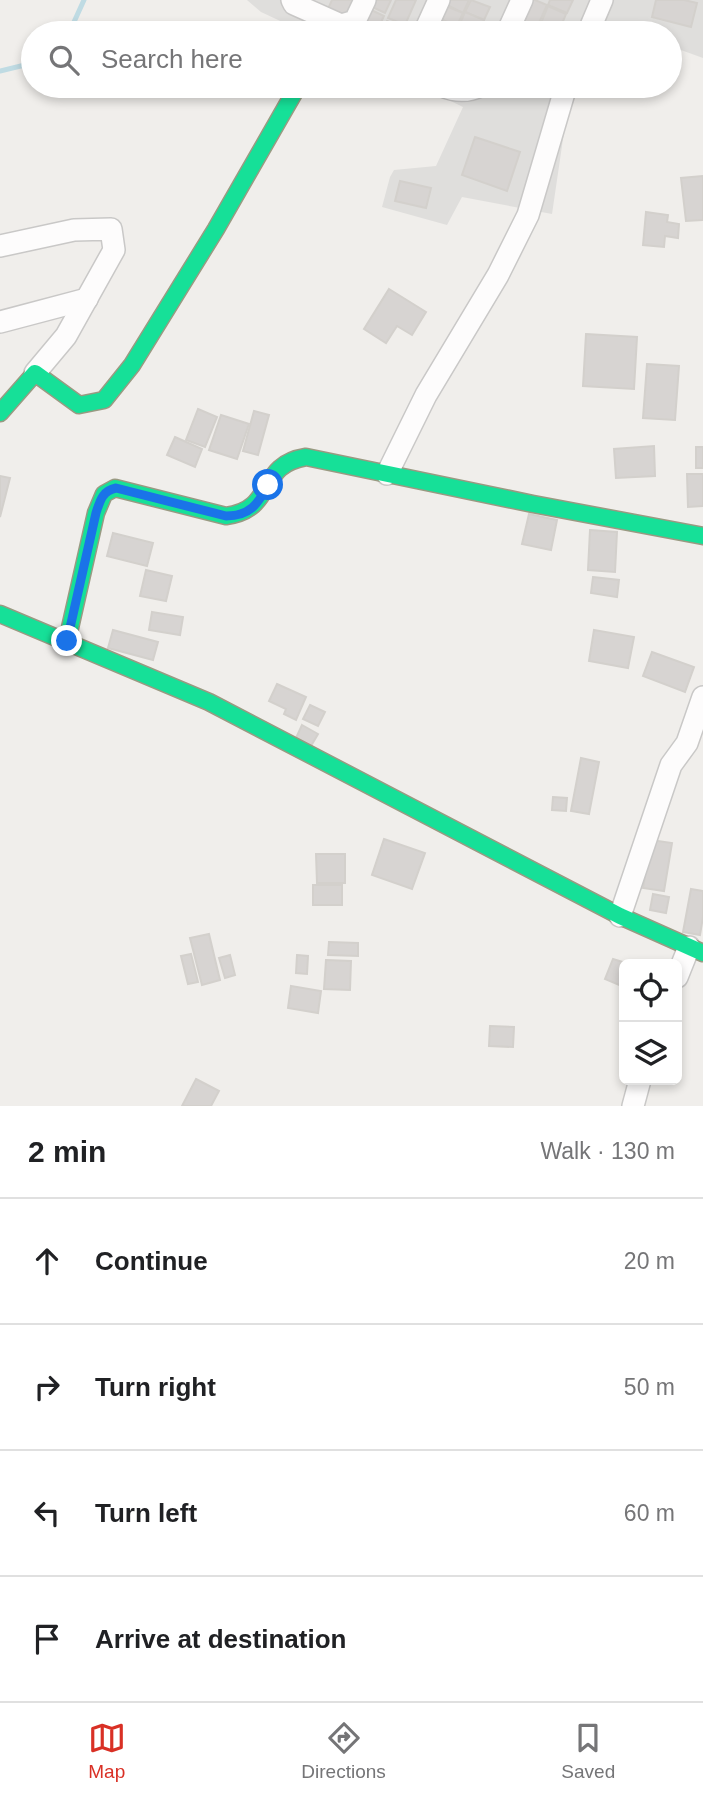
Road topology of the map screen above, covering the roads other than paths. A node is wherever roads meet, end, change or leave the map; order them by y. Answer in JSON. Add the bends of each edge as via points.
{"nodes":[{"id":1,"x":292,"y":0,"type":"edge"},
{"id":2,"x":365,"y":0,"type":"edge"},
{"id":3,"x":439,"y":0,"type":"edge"},
{"id":4,"x":522,"y":0,"type":"edge"},
{"id":5,"x":602,"y":0,"type":"edge"},
{"id":6,"x":334,"y":21,"type":"edge"},
{"id":7,"x":355,"y":21,"type":"edge"},
{"id":8,"x":429,"y":21,"type":"edge"},
{"id":9,"x":513,"y":21,"type":"edge"},
{"id":10,"x":593,"y":21,"type":"edge"},
{"id":11,"x":291,"y":98,"type":"edge"},
{"id":12,"x":562,"y":98,"type":"edge"},
{"id":13,"x":0,"y":246,"type":"edge"},
{"id":14,"x":88,"y":299,"type":"junction"},
{"id":15,"x":0,"y":322,"type":"edge"},
{"id":16,"x":35,"y":373,"type":"junction"},
{"id":17,"x":0,"y":414,"type":"edge"},
{"id":18,"x":387,"y":474,"type":"junction"},
{"id":19,"x":703,"y":536,"type":"edge"},
{"id":20,"x":0,"y":614,"type":"edge"},
{"id":21,"x":67,"y":641,"type":"junction"},
{"id":22,"x":703,"y":697,"type":"edge"},
{"id":23,"x":695,"y":746,"type":"edge"},
{"id":24,"x":620,"y":916,"type":"junction"},
{"id":25,"x":696,"y":950,"type":"edge"},
{"id":26,"x":682,"y":969,"type":"edge"},
{"id":27,"x":639,"y":1085,"type":"edge"},
{"id":28,"x":633,"y":1106,"type":"edge"}],
"edges":[{"from":1,"to":6,"type":"street"},
{"from":2,"to":7,"type":"street"},
{"from":3,"to":8,"type":"street"},
{"from":4,"to":9,"type":"street"},
{"from":5,"to":10,"type":"street"},
{"from":11,"to":16,"type":"street","via":[[132,365],[104,400],[79,405]]},
{"from":12,"to":18,"type":"street","via":[[528,215]]},
{"from":13,"to":14,"type":"street","via":[[74,230],[111,229],[114,250]]},
{"from":14,"to":15,"type":"street"},
{"from":14,"to":16,"type":"street","via":[[66,336]]},
{"from":16,"to":17,"type":"street"},
{"from":18,"to":19,"type":"street"},
{"from":18,"to":21,"type":"street","via":[[291,458],[274,471],[255,507],[235,516],[116,488],[107,490],[96,513]]},
{"from":20,"to":21,"type":"street"},
{"from":21,"to":24,"type":"street","via":[[209,702]]},
{"from":22,"to":23,"type":"street"},
{"from":23,"to":24,"type":"street","via":[[671,765]]},
{"from":24,"to":25,"type":"street"},
{"from":25,"to":26,"type":"street"},
{"from":27,"to":28,"type":"street"}]}
